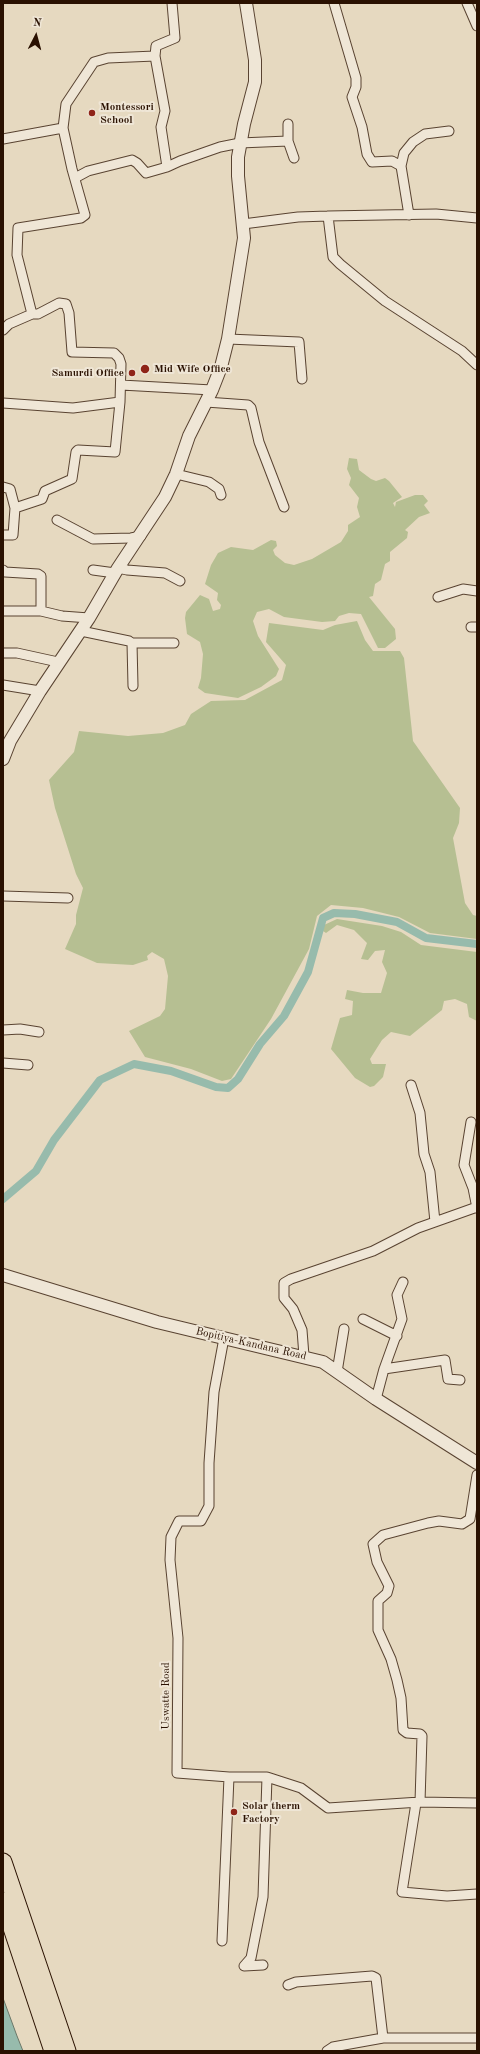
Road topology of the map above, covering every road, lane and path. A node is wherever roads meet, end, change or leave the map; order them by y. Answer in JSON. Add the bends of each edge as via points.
{"nodes":[{"id":1,"x":172,"y":3,"type":"edge"},
{"id":2,"x":246,"y":3,"type":"edge"},
{"id":3,"x":334,"y":3,"type":"edge"},
{"id":4,"x":467,"y":3,"type":"edge"},
{"id":5,"x":477,"y":26,"type":"edge"},
{"id":6,"x":155,"y":56,"type":"junction"},
{"id":7,"x":288,"y":124,"type":"dead end"},
{"id":8,"x":63,"y":128,"type":"junction"},
{"id":9,"x":449,"y":131,"type":"dead end"},
{"id":10,"x":3,"y":139,"type":"edge"},
{"id":11,"x":288,"y":141,"type":"junction"},
{"id":12,"x":240,"y":143,"type":"junction"},
{"id":13,"x":294,"y":158,"type":"dead end"},
{"id":14,"x":401,"y":166,"type":"junction"},
{"id":15,"x":167,"y":168,"type":"junction"},
{"id":16,"x":75,"y":178,"type":"junction"},
{"id":17,"x":409,"y":215,"type":"junction"},
{"id":18,"x":328,"y":216,"type":"junction"},
{"id":19,"x":477,"y":218,"type":"edge"},
{"id":20,"x":243,"y":224,"type":"junction"},
{"id":21,"x":32,"y":314,"type":"junction"},
{"id":22,"x":3,"y":330,"type":"edge"},
{"id":23,"x":228,"y":340,"type":"junction"},
{"id":24,"x":477,"y":365,"type":"edge"},
{"id":25,"x":302,"y":379,"type":"dead end"},
{"id":26,"x":121,"y":385,"type":"junction"},
{"id":27,"x":212,"y":390,"type":"junction"},
{"id":28,"x":120,"y":402,"type":"junction"},
{"id":29,"x":206,"y":402,"type":"junction"},
{"id":30,"x":3,"y":403,"type":"edge"},
{"id":31,"x":176,"y":474,"type":"junction"},
{"id":32,"x":3,"y":487,"type":"edge"},
{"id":33,"x":221,"y":495,"type":"dead end"},
{"id":34,"x":284,"y":507,"type":"dead end"},
{"id":35,"x":15,"y":508,"type":"junction"},
{"id":36,"x":57,"y":520,"type":"dead end"},
{"id":37,"x":3,"y":535,"type":"edge"},
{"id":38,"x":141,"y":536,"type":"junction"},
{"id":39,"x":3,"y":570,"type":"edge"},
{"id":40,"x":93,"y":570,"type":"dead end"},
{"id":41,"x":117,"y":570,"type":"junction"},
{"id":42,"x":180,"y":580,"type":"dead end"},
{"id":43,"x":477,"y":591,"type":"edge"},
{"id":44,"x":438,"y":597,"type":"dead end"},
{"id":45,"x":3,"y":611,"type":"edge"},
{"id":46,"x":41,"y":611,"type":"junction"},
{"id":47,"x":89,"y":618,"type":"junction"},
{"id":48,"x":81,"y":631,"type":"junction"},
{"id":49,"x":132,"y":643,"type":"junction"},
{"id":50,"x":174,"y":643,"type":"dead end"},
{"id":51,"x":3,"y":652,"type":"edge"},
{"id":52,"x":58,"y":662,"type":"junction"},
{"id":53,"x":3,"y":685,"type":"edge"},
{"id":54,"x":133,"y":686,"type":"dead end"},
{"id":55,"x":40,"y":690,"type":"junction"},
{"id":56,"x":3,"y":759,"type":"edge"},
{"id":57,"x":3,"y":896,"type":"edge"},
{"id":58,"x":68,"y":898,"type":"dead end"},
{"id":59,"x":3,"y":1030,"type":"edge"},
{"id":60,"x":39,"y":1032,"type":"dead end"},
{"id":61,"x":3,"y":1063,"type":"edge"},
{"id":62,"x":28,"y":1064,"type":"dead end"},
{"id":63,"x":411,"y":1085,"type":"dead end"},
{"id":64,"x":471,"y":1122,"type":"dead end"},
{"id":65,"x":477,"y":1207,"type":"edge"},
{"id":66,"x":435,"y":1222,"type":"junction"},
{"id":67,"x":3,"y":1275,"type":"edge"},
{"id":68,"x":403,"y":1282,"type":"dead end"},
{"id":69,"x":363,"y":1319,"type":"dead end"},
{"id":70,"x":344,"y":1329,"type":"dead end"},
{"id":71,"x":397,"y":1336,"type":"junction"},
{"id":72,"x":224,"y":1338,"type":"junction"},
{"id":73,"x":304,"y":1356,"type":"junction"},
{"id":74,"x":384,"y":1369,"type":"junction"},
{"id":75,"x":337,"y":1372,"type":"junction"},
{"id":76,"x":460,"y":1380,"type":"dead end"},
{"id":77,"x":376,"y":1399,"type":"junction"},
{"id":78,"x":477,"y":1463,"type":"edge"},
{"id":79,"x":477,"y":1475,"type":"edge"},
{"id":80,"x":229,"y":1777,"type":"junction"},
{"id":81,"x":267,"y":1777,"type":"junction"},
{"id":82,"x":418,"y":1803,"type":"junction"},
{"id":83,"x":477,"y":1803,"type":"edge"},
{"id":84,"x":3,"y":1862,"type":"edge"},
{"id":85,"x":477,"y":1894,"type":"edge"},
{"id":86,"x":3,"y":1901,"type":"edge"},
{"id":87,"x":222,"y":1941,"type":"dead end"},
{"id":88,"x":263,"y":1965,"type":"dead end"},
{"id":89,"x":288,"y":1985,"type":"dead end"},
{"id":90,"x":383,"y":2038,"type":"junction"},
{"id":91,"x":477,"y":2038,"type":"edge"},
{"id":92,"x":54,"y":2051,"type":"edge"},
{"id":93,"x":67,"y":2051,"type":"edge"},
{"id":94,"x":327,"y":2051,"type":"edge"}],
"edges":[{"from":1,"to":6,"type":"street","via":[[175,38],[156,46]]},
{"from":2,"to":12,"type":"street","via":[[255,60],[255,82]]},
{"from":3,"to":14,"type":"street","via":[[356,78],[352,97],[362,127],[367,154],[372,162],[392,162]]},
{"from":4,"to":5,"type":"street"},
{"from":6,"to":8,"type":"street","via":[[108,58],[94,62],[66,104]]},
{"from":6,"to":15,"type":"street","via":[[165,111],[161,127]]},
{"from":7,"to":11,"type":"street"},
{"from":8,"to":10,"type":"street"},
{"from":8,"to":16,"type":"street"},
{"from":9,"to":14,"type":"street","via":[[425,134],[413,142],[404,153]]},
{"from":11,"to":12,"type":"street"},
{"from":11,"to":13,"type":"street"},
{"from":12,"to":15,"type":"street","via":[[220,147]]},
{"from":12,"to":20,"type":"street","via":[[238,176]]},
{"from":14,"to":17,"type":"street"},
{"from":15,"to":16,"type":"street","via":[[146,173],[132,160],[88,171]]},
{"from":16,"to":21,"type":"street","via":[[85,215],[82,218],[18,228],[17,255]]},
{"from":17,"to":18,"type":"street"},
{"from":17,"to":19,"type":"street","via":[[436,214]]},
{"from":18,"to":20,"type":"street"},
{"from":18,"to":24,"type":"street","via":[[333,257],[385,301],[462,351]]},
{"from":20,"to":23,"type":"street","via":[[244,245]]},
{"from":21,"to":22,"type":"street","via":[[9,324]]},
{"from":21,"to":26,"type":"street","via":[[38,314],[59,303],[66,304],[70,313],[72,352],[114,353],[121,364]]},
{"from":23,"to":25,"type":"street","via":[[299,342]]},
{"from":23,"to":27,"type":"street"},
{"from":26,"to":27,"type":"street"},
{"from":26,"to":28,"type":"street"},
{"from":27,"to":29,"type":"street"},
{"from":28,"to":30,"type":"street","via":[[73,408]]},
{"from":28,"to":35,"type":"street","via":[[115,452],[78,450],[72,479],[45,490],[42,498]]},
{"from":29,"to":31,"type":"street","via":[[188,436]]},
{"from":29,"to":34,"type":"street","via":[[248,405],[251,408],[259,442]]},
{"from":31,"to":33,"type":"street","via":[[209,482],[219,489]]},
{"from":31,"to":38,"type":"street"},
{"from":32,"to":35,"type":"street","via":[[10,489]]},
{"from":35,"to":37,"type":"street","via":[[13,535]]},
{"from":36,"to":38,"type":"street","via":[[93,539]]},
{"from":38,"to":41,"type":"street"},
{"from":39,"to":46,"type":"street","via":[[41,576]]},
{"from":40,"to":41,"type":"street"},
{"from":41,"to":42,"type":"street","via":[[164,573]]},
{"from":41,"to":47,"type":"street"},
{"from":43,"to":44,"type":"street","via":[[463,589]]},
{"from":45,"to":46,"type":"street"},
{"from":46,"to":47,"type":"street"},
{"from":47,"to":48,"type":"street"},
{"from":48,"to":49,"type":"street"},
{"from":48,"to":52,"type":"street"},
{"from":49,"to":50,"type":"street"},
{"from":49,"to":54,"type":"street"},
{"from":51,"to":52,"type":"street"},
{"from":52,"to":55,"type":"street"},
{"from":53,"to":55,"type":"street"},
{"from":55,"to":56,"type":"street","via":[[10,741]]},
{"from":57,"to":58,"type":"street"},
{"from":59,"to":60,"type":"street"},
{"from":61,"to":62,"type":"street"},
{"from":63,"to":66,"type":"street","via":[[420,1113]]},
{"from":64,"to":65,"type":"street","via":[[464,1165]]},
{"from":65,"to":66,"type":"street"},
{"from":66,"to":73,"type":"street","via":[[372,1251],[291,1278],[284,1283],[284,1298],[293,1309],[302,1330]]},
{"from":67,"to":72,"type":"street","name":"Bopitiya-Kandana Road","via":[[157,1322]]},
{"from":68,"to":71,"type":"street","via":[[396,1295],[402,1319]]},
{"from":69,"to":71,"type":"street"},
{"from":70,"to":75,"type":"street"},
{"from":71,"to":74,"type":"street"},
{"from":72,"to":73,"type":"street","name":"Bopitiya-Kandana Road"},
{"from":72,"to":80,"type":"street","name":"Uswatte Road","via":[[214,1392],[208,1506],[201,1521],[179,1521],[171,1538],[170,1560],[178,1638],[177,1772]]},
{"from":73,"to":75,"type":"street","name":"Bopitiya-Kandana Road","via":[[323,1362]]},
{"from":74,"to":76,"type":"street","via":[[445,1360],[448,1379]]},
{"from":74,"to":77,"type":"street"},
{"from":75,"to":77,"type":"street","name":"Bopitiya-Kandana Road"},
{"from":77,"to":78,"type":"street","name":"Bopitiya-Kandana Road"},
{"from":79,"to":82,"type":"street","via":[[470,1519],[462,1524],[439,1521],[428,1523],[383,1535],[373,1544],[377,1562],[389,1586],[378,1601],[378,1630],[397,1680],[403,1730],[422,1736]]},
{"from":80,"to":81,"type":"street","name":"Uswatte Road"},
{"from":80,"to":87,"type":"street"},
{"from":81,"to":82,"type":"street","name":"Uswatte Road","via":[[301,1788],[328,1808]]},
{"from":81,"to":88,"type":"street","via":[[263,1897],[251,1958],[244,1966]]},
{"from":82,"to":83,"type":"street","name":"Uswatte Road"},
{"from":82,"to":85,"type":"street","via":[[402,1892],[447,1896]]},
{"from":84,"to":93,"type":"highway"},
{"from":86,"to":92,"type":"highway"},
{"from":89,"to":90,"type":"street","via":[[296,1982],[372,1976],[376,1978]]},
{"from":90,"to":91,"type":"street"},
{"from":90,"to":94,"type":"street","via":[[333,2047]]}]}
